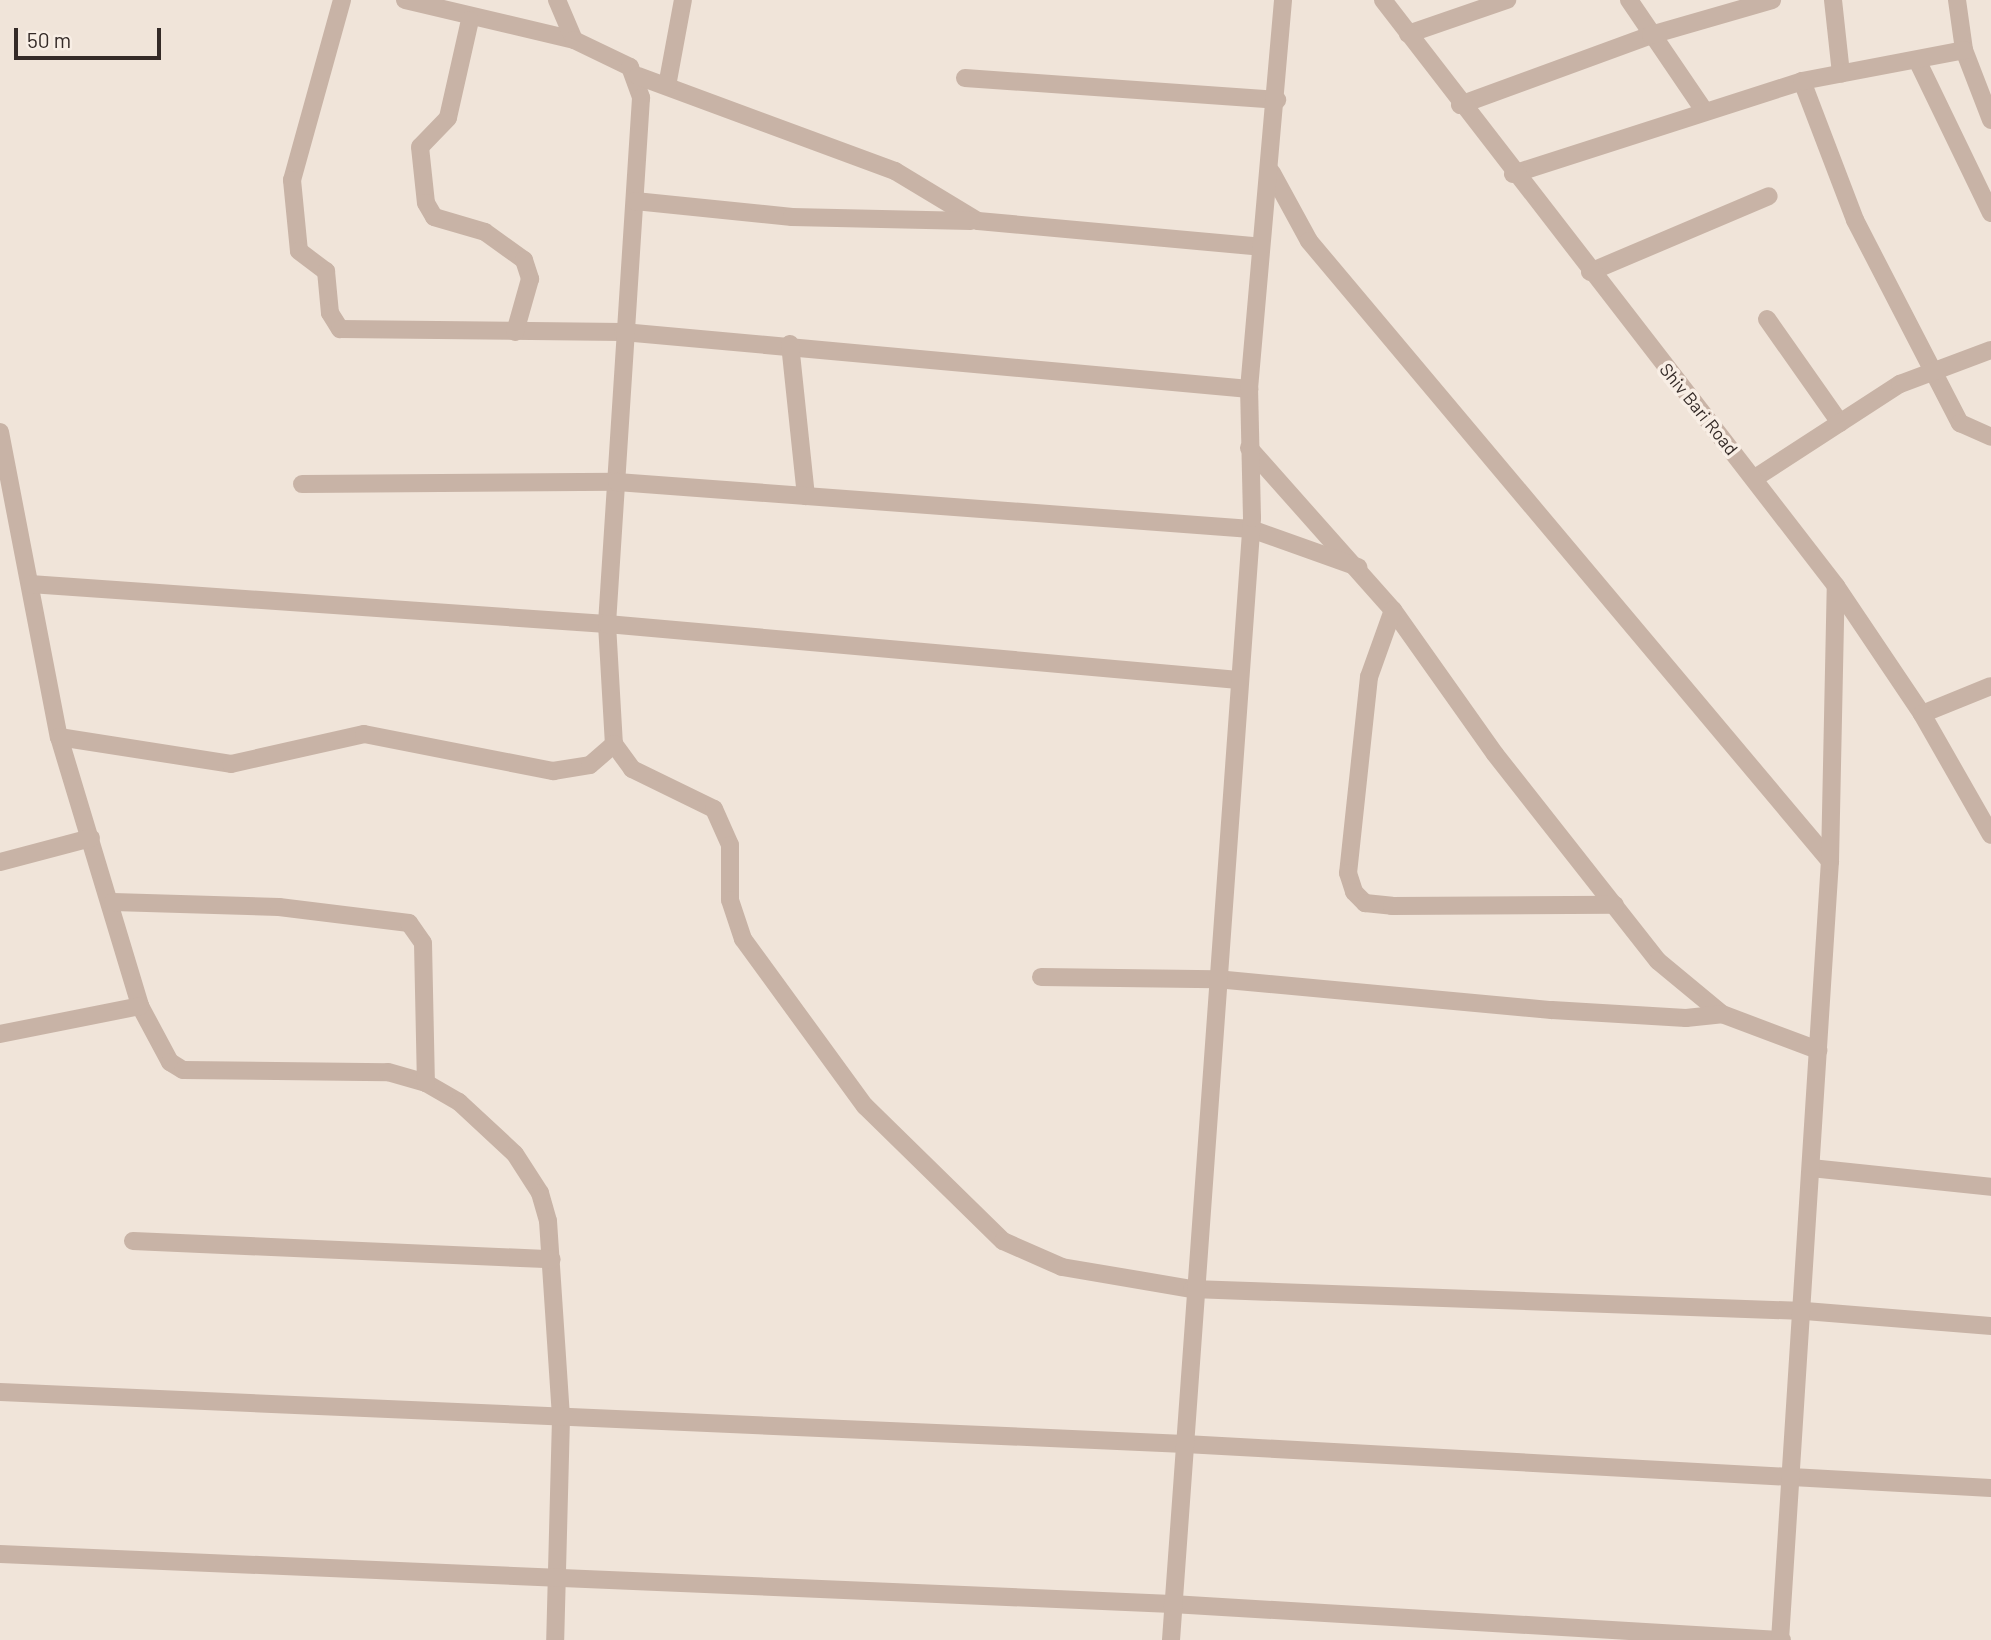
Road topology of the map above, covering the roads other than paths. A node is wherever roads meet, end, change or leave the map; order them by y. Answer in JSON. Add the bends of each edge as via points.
{"nodes":[{"id":1,"x":342,"y":0,"type":"edge"},
{"id":2,"x":405,"y":0,"type":"edge"},
{"id":3,"x":557,"y":0,"type":"edge"},
{"id":4,"x":683,"y":0,"type":"edge"},
{"id":5,"x":1283,"y":0,"type":"edge"},
{"id":6,"x":1383,"y":0,"type":"edge"},
{"id":7,"x":1507,"y":0,"type":"edge"},
{"id":8,"x":1629,"y":0,"type":"edge"},
{"id":9,"x":1772,"y":0,"type":"edge"},
{"id":10,"x":1833,"y":0,"type":"edge"},
{"id":11,"x":1957,"y":0,"type":"edge"},
{"id":12,"x":470,"y":20,"type":"junction"},
{"id":13,"x":1408,"y":34,"type":"junction"},
{"id":14,"x":1651,"y":35,"type":"junction"},
{"id":15,"x":574,"y":40,"type":"junction"},
{"id":16,"x":1964,"y":50,"type":"junction"},
{"id":17,"x":1917,"y":60,"type":"junction"},
{"id":18,"x":1841,"y":74,"type":"junction"},
{"id":19,"x":639,"y":76,"type":"junction"},
{"id":20,"x":965,"y":78,"type":"dead end"},
{"id":21,"x":1802,"y":81,"type":"junction"},
{"id":22,"x":667,"y":86,"type":"junction"},
{"id":23,"x":1277,"y":100,"type":"junction"},
{"id":24,"x":1460,"y":105,"type":"junction"},
{"id":25,"x":1705,"y":112,"type":"junction"},
{"id":26,"x":1991,"y":120,"type":"edge"},
{"id":27,"x":1272,"y":173,"type":"junction"},
{"id":28,"x":1513,"y":174,"type":"junction"},
{"id":29,"x":1769,"y":196,"type":"dead end"},
{"id":30,"x":635,"y":201,"type":"junction"},
{"id":31,"x":1991,"y":213,"type":"edge"},
{"id":32,"x":978,"y":221,"type":"junction"},
{"id":33,"x":1261,"y":247,"type":"junction"},
{"id":34,"x":1590,"y":272,"type":"junction"},
{"id":35,"x":1768,"y":318,"type":"dead end"},
{"id":36,"x":515,"y":332,"type":"junction"},
{"id":37,"x":623,"y":332,"type":"junction"},
{"id":38,"x":790,"y":344,"type":"junction"},
{"id":39,"x":1991,"y":350,"type":"edge"},
{"id":40,"x":1934,"y":367,"type":"junction"},
{"id":41,"x":1249,"y":388,"type":"junction"},
{"id":42,"x":1840,"y":423,"type":"junction"},
{"id":43,"x":0,"y":432,"type":"edge"},
{"id":44,"x":1991,"y":438,"type":"edge"},
{"id":45,"x":1249,"y":448,"type":"junction"},
{"id":46,"x":1755,"y":478,"type":"junction"},
{"id":47,"x":617,"y":482,"type":"junction"},
{"id":48,"x":302,"y":484,"type":"dead end"},
{"id":49,"x":806,"y":496,"type":"junction"},
{"id":50,"x":8,"y":511,"type":"edge"},
{"id":51,"x":1251,"y":529,"type":"junction"},
{"id":52,"x":1358,"y":567,"type":"junction"},
{"id":53,"x":30,"y":584,"type":"junction"},
{"id":54,"x":1836,"y":586,"type":"junction"},
{"id":55,"x":1393,"y":610,"type":"junction"},
{"id":56,"x":607,"y":624,"type":"junction"},
{"id":57,"x":1239,"y":680,"type":"junction"},
{"id":58,"x":1991,"y":686,"type":"edge"},
{"id":59,"x":1922,"y":714,"type":"junction"},
{"id":60,"x":59,"y":737,"type":"junction"},
{"id":61,"x":614,"y":744,"type":"junction"},
{"id":62,"x":1991,"y":835,"type":"edge"},
{"id":63,"x":91,"y":838,"type":"junction"},
{"id":64,"x":1830,"y":861,"type":"junction"},
{"id":65,"x":0,"y":862,"type":"edge"},
{"id":66,"x":113,"y":902,"type":"junction"},
{"id":67,"x":1615,"y":905,"type":"junction"},
{"id":68,"x":1041,"y":977,"type":"dead end"},
{"id":69,"x":1216,"y":979,"type":"junction"},
{"id":70,"x":140,"y":1006,"type":"junction"},
{"id":71,"x":1722,"y":1014,"type":"junction"},
{"id":72,"x":0,"y":1034,"type":"edge"},
{"id":73,"x":1818,"y":1050,"type":"junction"},
{"id":74,"x":426,"y":1083,"type":"junction"},
{"id":75,"x":1811,"y":1168,"type":"junction"},
{"id":76,"x":1991,"y":1187,"type":"edge"},
{"id":77,"x":133,"y":1241,"type":"dead end"},
{"id":78,"x":552,"y":1259,"type":"junction"},
{"id":79,"x":1192,"y":1289,"type":"junction"},
{"id":80,"x":1805,"y":1311,"type":"junction"},
{"id":81,"x":1991,"y":1326,"type":"edge"},
{"id":82,"x":0,"y":1392,"type":"edge"},
{"id":83,"x":561,"y":1418,"type":"junction"},
{"id":84,"x":1185,"y":1444,"type":"junction"},
{"id":85,"x":1790,"y":1477,"type":"junction"},
{"id":86,"x":1991,"y":1488,"type":"edge"},
{"id":87,"x":0,"y":1554,"type":"edge"},
{"id":88,"x":556,"y":1579,"type":"junction"},
{"id":89,"x":1172,"y":1604,"type":"junction"},
{"id":90,"x":555,"y":1640,"type":"edge"},
{"id":91,"x":1171,"y":1640,"type":"edge"},
{"id":92,"x":1781,"y":1640,"type":"edge"}],
"edges":[{"from":1,"to":36,"type":"street","via":[[292,180],[299,251],[326,271],[332,323],[349,332]]},
{"from":2,"to":12,"type":"street"},
{"from":3,"to":15,"type":"street"},
{"from":4,"to":22,"type":"street"},
{"from":5,"to":23,"type":"street"},
{"from":6,"to":13,"type":"street","name":"Shiv Bari Road"},
{"from":7,"to":13,"type":"street"},
{"from":8,"to":14,"type":"street"},
{"from":9,"to":14,"type":"street"},
{"from":10,"to":18,"type":"street"},
{"from":11,"to":16,"type":"street"},
{"from":12,"to":15,"type":"street"},
{"from":12,"to":36,"type":"street","via":[[448,118],[420,147],[426,203],[434,217],[485,232],[524,260],[530,279]]},
{"from":13,"to":24,"type":"street","name":"Shiv Bari Road"},
{"from":14,"to":24,"type":"street"},
{"from":14,"to":25,"type":"street"},
{"from":15,"to":19,"type":"street"},
{"from":16,"to":17,"type":"street"},
{"from":16,"to":26,"type":"street"},
{"from":17,"to":18,"type":"street"},
{"from":17,"to":31,"type":"street"},
{"from":18,"to":21,"type":"street"},
{"from":19,"to":22,"type":"street"},
{"from":19,"to":30,"type":"street"},
{"from":20,"to":23,"type":"street"},
{"from":21,"to":25,"type":"street"},
{"from":21,"to":40,"type":"street","via":[[1855,220]]},
{"from":22,"to":32,"type":"street","via":[[895,171]]},
{"from":23,"to":27,"type":"street"},
{"from":24,"to":28,"type":"street","name":"Shiv Bari Road"},
{"from":25,"to":28,"type":"street"},
{"from":27,"to":33,"type":"street"},
{"from":27,"to":64,"type":"street","via":[[1308,241]]},
{"from":28,"to":34,"type":"street","name":"Shiv Bari Road"},
{"from":29,"to":34,"type":"street"},
{"from":30,"to":32,"type":"street","via":[[792,217]]},
{"from":30,"to":37,"type":"street"},
{"from":32,"to":33,"type":"street"},
{"from":33,"to":41,"type":"street"},
{"from":34,"to":46,"type":"street","name":"Shiv Bari Road"},
{"from":35,"to":42,"type":"street"},
{"from":36,"to":37,"type":"street"},
{"from":37,"to":38,"type":"street"},
{"from":37,"to":47,"type":"street"},
{"from":38,"to":41,"type":"street"},
{"from":38,"to":49,"type":"street"},
{"from":39,"to":40,"type":"street"},
{"from":40,"to":42,"type":"street"},
{"from":40,"to":44,"type":"street","via":[[1960,423]]},
{"from":41,"to":45,"type":"street"},
{"from":42,"to":46,"type":"street"},
{"from":43,"to":50,"type":"street"},
{"from":45,"to":51,"type":"street"},
{"from":45,"to":52,"type":"street"},
{"from":46,"to":54,"type":"street","name":"Shiv Bari Road"},
{"from":47,"to":48,"type":"street"},
{"from":47,"to":49,"type":"street"},
{"from":47,"to":56,"type":"street"},
{"from":49,"to":51,"type":"street"},
{"from":50,"to":53,"type":"street"},
{"from":51,"to":52,"type":"street"},
{"from":51,"to":57,"type":"street"},
{"from":52,"to":55,"type":"street"},
{"from":53,"to":56,"type":"street"},
{"from":53,"to":60,"type":"street"},
{"from":54,"to":59,"type":"street","name":"Shiv Bari Road"},
{"from":54,"to":64,"type":"street"},
{"from":55,"to":67,"type":"street","via":[[1495,754]]},
{"from":55,"to":67,"type":"street","via":[[1369,677],[1348,873],[1354,892],[1366,903],[1392,906]]},
{"from":56,"to":57,"type":"street"},
{"from":56,"to":61,"type":"street"},
{"from":57,"to":69,"type":"street"},
{"from":58,"to":59,"type":"street"},
{"from":59,"to":62,"type":"street","name":"Shiv Bari Road"},
{"from":60,"to":61,"type":"street","via":[[231,764],[365,734],[553,771],[590,765]]},
{"from":60,"to":63,"type":"street"},
{"from":61,"to":79,"type":"street","via":[[632,769],[714,809],[730,845],[730,900],[744,939],[865,1106],[1003,1241],[1062,1267]]},
{"from":63,"to":65,"type":"street"},
{"from":63,"to":66,"type":"street"},
{"from":64,"to":73,"type":"street"},
{"from":66,"to":70,"type":"street"},
{"from":66,"to":74,"type":"street","via":[[279,907],[409,923],[423,943]]},
{"from":67,"to":71,"type":"street","via":[[1658,961]]},
{"from":68,"to":69,"type":"street"},
{"from":69,"to":71,"type":"street","via":[[1552,1010],[1686,1018]]},
{"from":69,"to":79,"type":"street"},
{"from":70,"to":72,"type":"street"},
{"from":70,"to":74,"type":"street","via":[[162,1052],[183,1070],[388,1072]]},
{"from":71,"to":73,"type":"street"},
{"from":73,"to":75,"type":"street"},
{"from":74,"to":78,"type":"street","via":[[459,1102],[528,1171],[548,1221]]},
{"from":75,"to":76,"type":"street"},
{"from":75,"to":80,"type":"street"},
{"from":77,"to":78,"type":"street"},
{"from":78,"to":83,"type":"street"},
{"from":79,"to":80,"type":"street"},
{"from":79,"to":84,"type":"street"},
{"from":80,"to":81,"type":"street"},
{"from":80,"to":85,"type":"street"},
{"from":82,"to":83,"type":"street"},
{"from":83,"to":84,"type":"street"},
{"from":83,"to":88,"type":"street"},
{"from":84,"to":85,"type":"street"},
{"from":84,"to":89,"type":"street"},
{"from":85,"to":86,"type":"street"},
{"from":85,"to":92,"type":"street"},
{"from":87,"to":88,"type":"street"},
{"from":88,"to":89,"type":"street"},
{"from":88,"to":90,"type":"street"},
{"from":89,"to":91,"type":"street"},
{"from":89,"to":92,"type":"street"}]}
